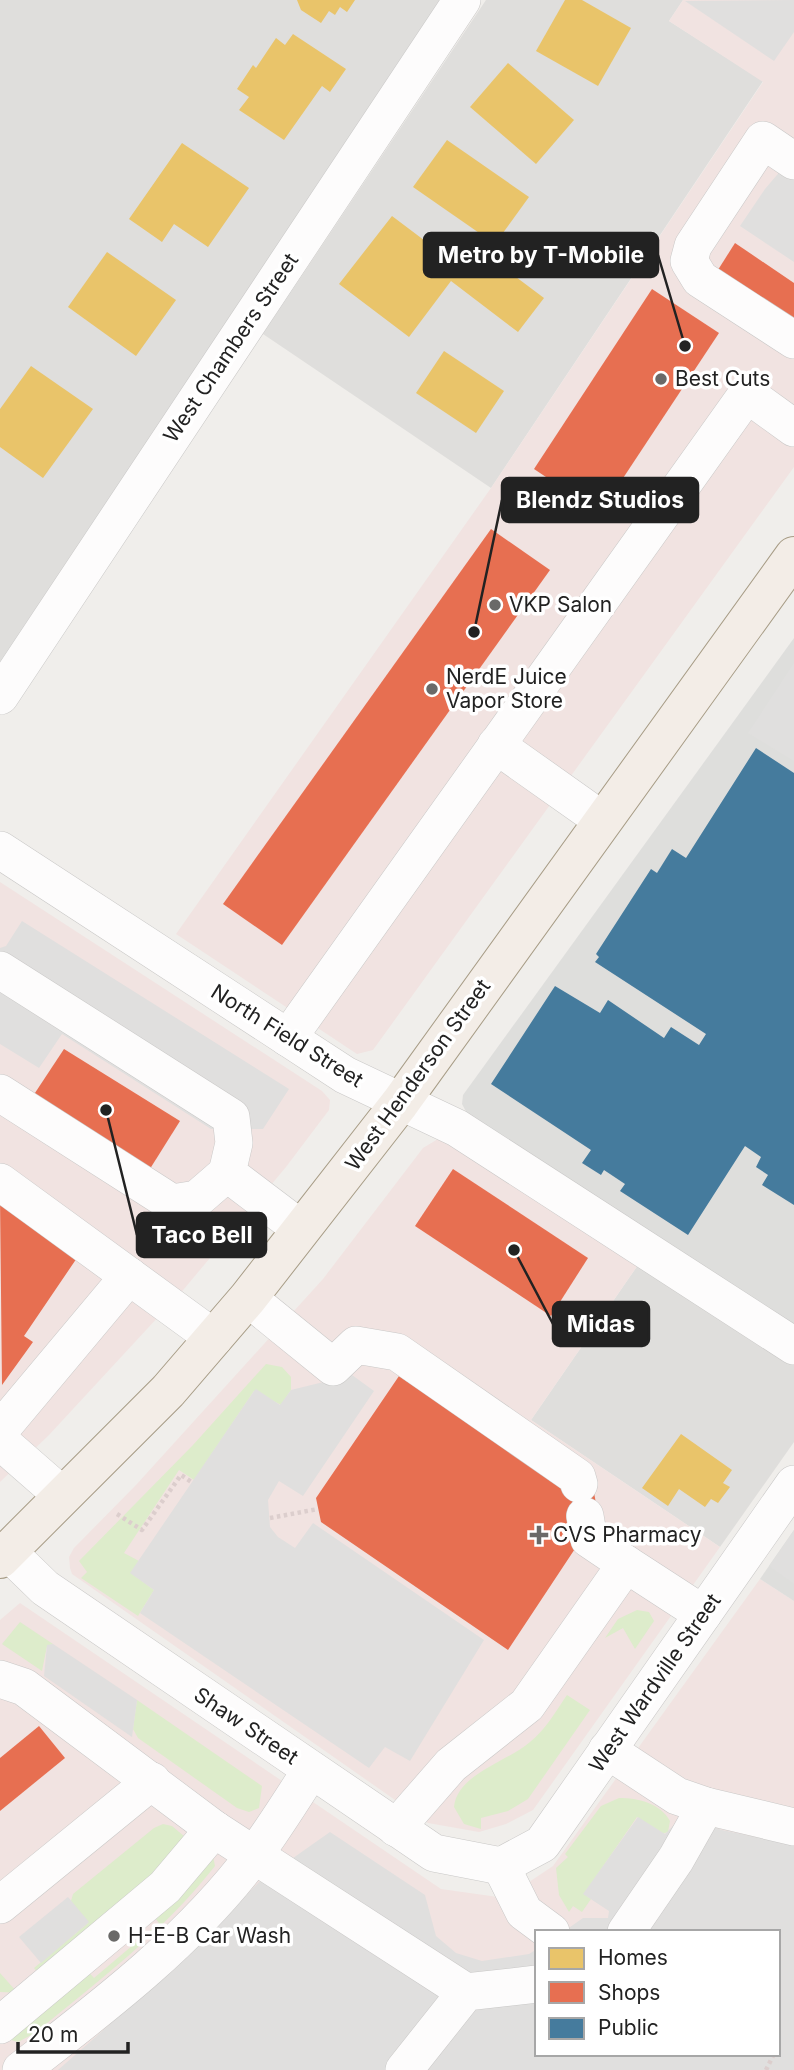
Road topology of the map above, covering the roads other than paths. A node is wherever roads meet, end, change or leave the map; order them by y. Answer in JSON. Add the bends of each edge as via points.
{"nodes":[{"id":1,"x":462,"y":0,"type":"edge"},
{"id":2,"x":794,"y":161,"type":"edge"},
{"id":3,"x":794,"y":340,"type":"edge"},
{"id":4,"x":794,"y":428,"type":"edge"},
{"id":5,"x":794,"y":556,"type":"edge"},
{"id":6,"x":0,"y":696,"type":"edge"},
{"id":7,"x":496,"y":745,"type":"junction"},
{"id":8,"x":602,"y":820,"type":"junction"},
{"id":9,"x":2,"y":855,"type":"edge"},
{"id":10,"x":0,"y":970,"type":"edge"},
{"id":11,"x":288,"y":1038,"type":"junction"},
{"id":12,"x":0,"y":1093,"type":"edge"},
{"id":13,"x":400,"y":1103,"type":"junction"},
{"id":14,"x":227,"y":1172,"type":"junction"},
{"id":15,"x":0,"y":1182,"type":"edge"},
{"id":16,"x":301,"y":1230,"type":"junction"},
{"id":17,"x":129,"y":1276,"type":"junction"},
{"id":18,"x":248,"y":1298,"type":"junction"},
{"id":19,"x":214,"y":1338,"type":"junction"},
{"id":20,"x":794,"y":1346,"type":"edge"},
{"id":21,"x":0,"y":1430,"type":"edge"},
{"id":22,"x":0,"y":1441,"type":"edge"},
{"id":23,"x":794,"y":1484,"type":"edge"},
{"id":24,"x":63,"y":1496,"type":"junction"},
{"id":25,"x":4,"y":1555,"type":"edge"},
{"id":26,"x":626,"y":1564,"type":"junction"},
{"id":27,"x":703,"y":1614,"type":"junction"},
{"id":28,"x":0,"y":1679,"type":"edge"},
{"id":29,"x":607,"y":1750,"type":"junction"},
{"id":30,"x":311,"y":1770,"type":"junction"},
{"id":31,"x":152,"y":1782,"type":"junction"},
{"id":32,"x":706,"y":1806,"type":"junction"},
{"id":33,"x":794,"y":1827,"type":"edge"},
{"id":34,"x":396,"y":1828,"type":"junction"},
{"id":35,"x":214,"y":1829,"type":"junction"},
{"id":36,"x":254,"y":1856,"type":"junction"},
{"id":37,"x":501,"y":1866,"type":"junction"},
{"id":38,"x":0,"y":1905,"type":"edge"},
{"id":39,"x":548,"y":1930,"type":"edge"},
{"id":40,"x":627,"y":1930,"type":"edge"},
{"id":41,"x":535,"y":1984,"type":"edge"},
{"id":42,"x":466,"y":1992,"type":"junction"},
{"id":43,"x":0,"y":2025,"type":"edge"},
{"id":44,"x":21,"y":2070,"type":"edge"},
{"id":45,"x":404,"y":2070,"type":"edge"}],
"edges":[{"from":1,"to":6,"type":"street","name":"West Chambers Street"},
{"from":2,"to":3,"type":"street","via":[[764,140],[693,246],[690,261],[700,279]]},
{"from":4,"to":7,"type":"street","via":[[747,394]]},
{"from":5,"to":8,"type":"main road","name":"West Henderson Street"},
{"from":7,"to":8,"type":"street"},
{"from":7,"to":11,"type":"street"},
{"from":8,"to":13,"type":"main road","name":"West Henderson Street"},
{"from":9,"to":11,"type":"street","name":"North Field Street"},
{"from":10,"to":14,"type":"street","via":[[231,1117],[234,1143]]},
{"from":11,"to":13,"type":"street","name":"North Field Street","via":[[345,1076]]},
{"from":12,"to":14,"type":"street","via":[[172,1203],[197,1199]]},
{"from":13,"to":16,"type":"main road","name":"West Henderson Street"},
{"from":13,"to":20,"type":"street","name":"North Field Street","via":[[457,1128]]},
{"from":14,"to":16,"type":"street"},
{"from":15,"to":17,"type":"street"},
{"from":16,"to":18,"type":"main road","name":"West Henderson Street"},
{"from":17,"to":19,"type":"street"},
{"from":17,"to":21,"type":"street"},
{"from":18,"to":19,"type":"main road","name":"West Henderson Street"},
{"from":18,"to":26,"type":"street","via":[[333,1367],[356,1345],[397,1352],[577,1477],[589,1539]]},
{"from":19,"to":24,"type":"main road","name":"West Henderson Street"},
{"from":22,"to":24,"type":"street"},
{"from":23,"to":27,"type":"street","name":"West Wardville Street"},
{"from":24,"to":25,"type":"main road","name":"West Henderson Street"},
{"from":25,"to":30,"type":"street","name":"Shaw Street"},
{"from":26,"to":27,"type":"street"},
{"from":26,"to":34,"type":"street","via":[[527,1705],[451,1765]]},
{"from":27,"to":29,"type":"street","name":"West Wardville Street"},
{"from":28,"to":31,"type":"street","via":[[24,1686]]},
{"from":29,"to":32,"type":"street","via":[[677,1796]]},
{"from":29,"to":37,"type":"street","name":"West Wardville Street","via":[[542,1844]]},
{"from":30,"to":34,"type":"street","name":"Shaw Street"},
{"from":30,"to":36,"type":"street"},
{"from":31,"to":35,"type":"street"},
{"from":31,"to":38,"type":"street"},
{"from":32,"to":33,"type":"street"},
{"from":32,"to":40,"type":"street"},
{"from":34,"to":37,"type":"street","name":"Shaw Street","via":[[434,1853]]},
{"from":35,"to":36,"type":"street"},
{"from":35,"to":43,"type":"street","via":[[165,1887]]},
{"from":36,"to":42,"type":"street"},
{"from":36,"to":44,"type":"street","via":[[188,1930],[102,2008]]},
{"from":37,"to":39,"type":"street","via":[[524,1912]]},
{"from":41,"to":42,"type":"street"},
{"from":42,"to":45,"type":"street"}]}
